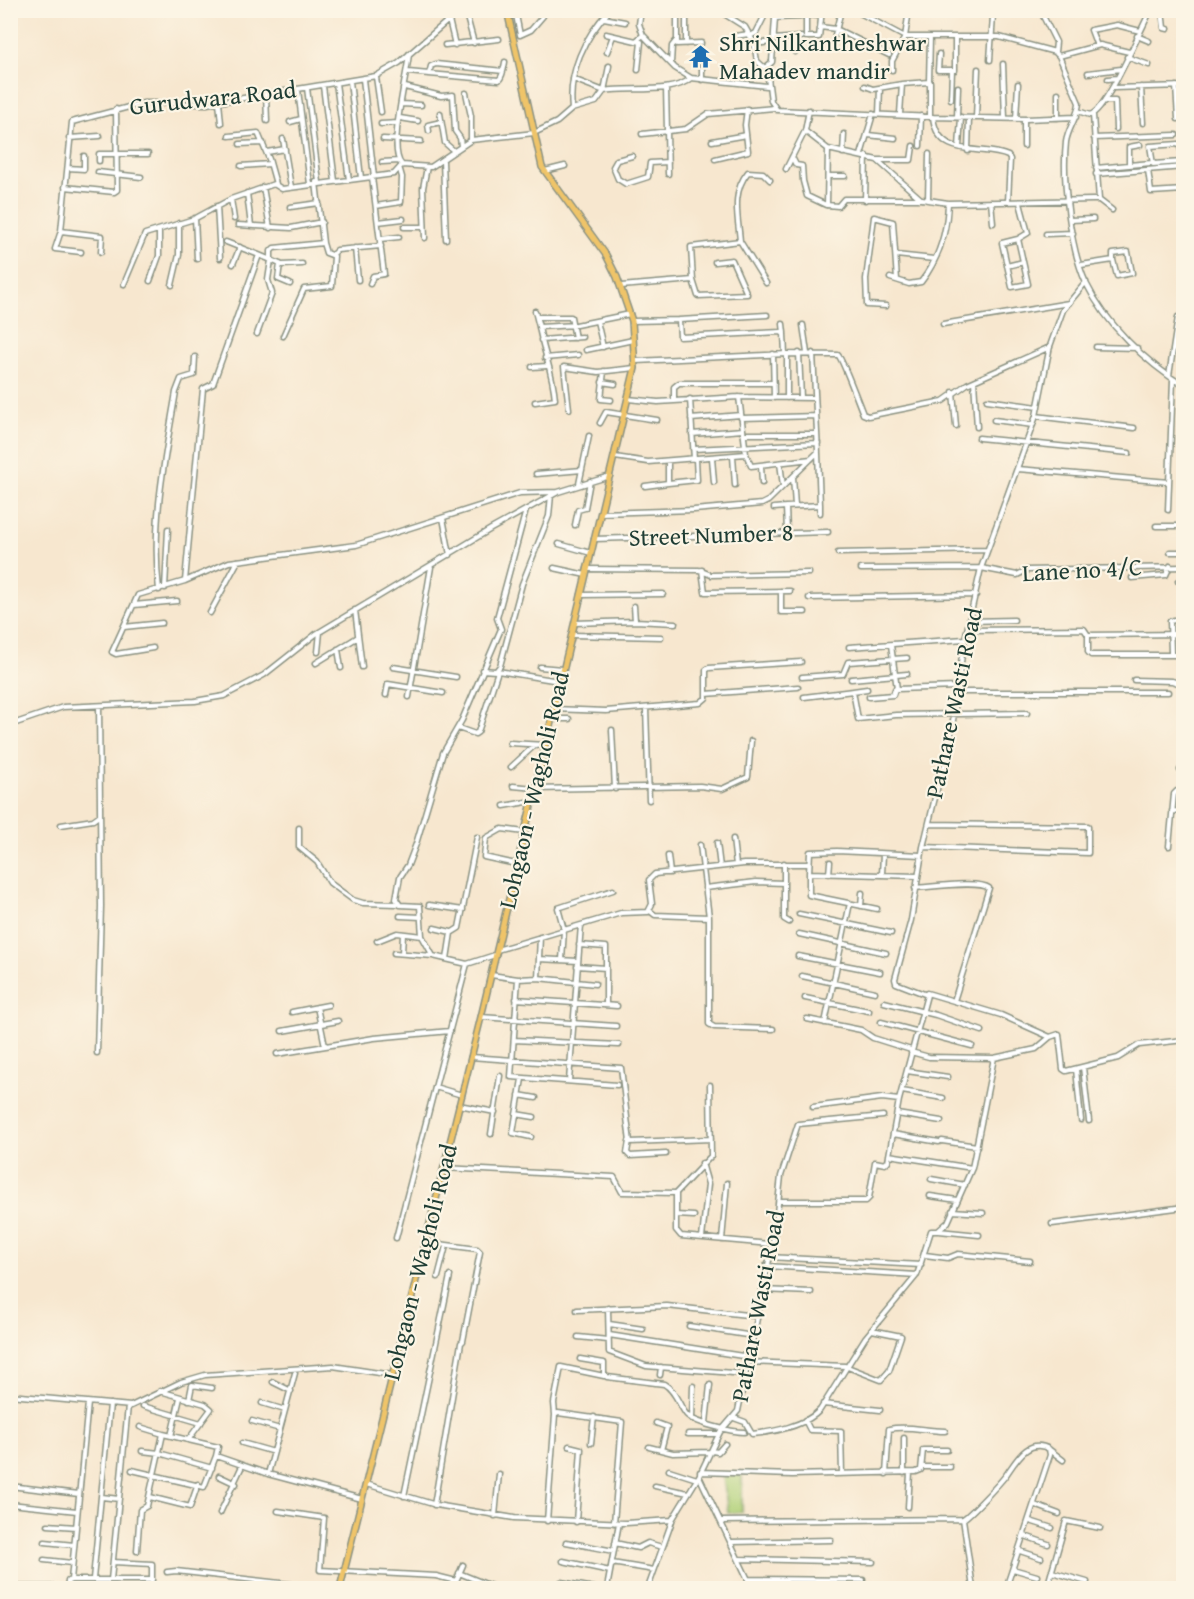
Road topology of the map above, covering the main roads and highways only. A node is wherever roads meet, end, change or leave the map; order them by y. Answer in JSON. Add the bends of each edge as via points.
{"nodes":[{"id":1,"x":507,"y":10,"type":"edge"},
{"id":2,"x":340,"y":1588,"type":"edge"}],
"edges":[{"from":1,"to":2,"type":"main road","name":"Lohgaon - Wagholi Road","via":[[545,171],[606,255],[621,286],[632,321],[636,361],[481,1017]]}]}
